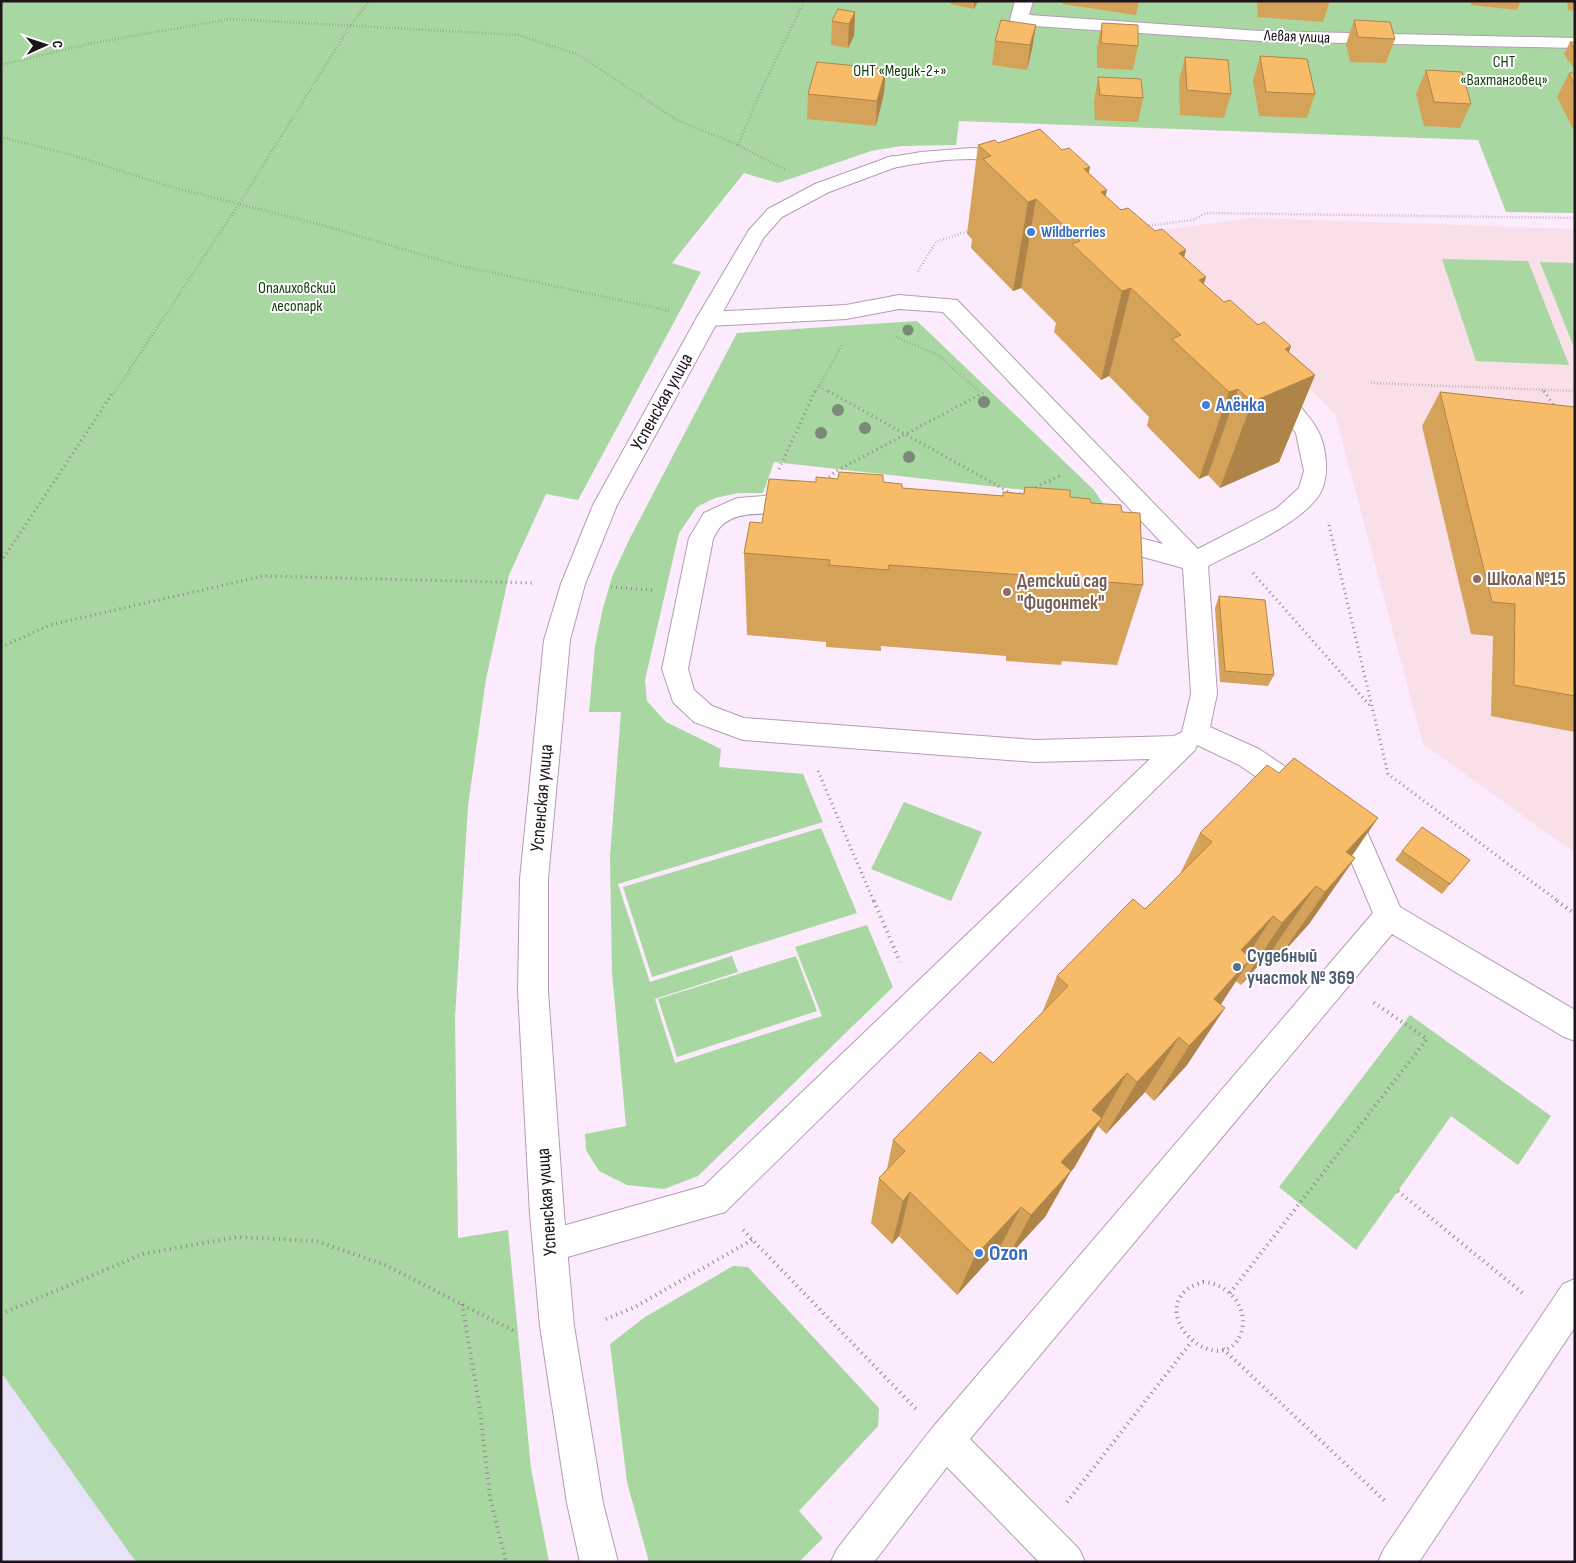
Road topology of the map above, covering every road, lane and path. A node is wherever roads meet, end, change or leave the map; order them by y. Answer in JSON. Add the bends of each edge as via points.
{"nodes":[{"id":1,"x":368,"y":1,"type":"edge"},
{"id":2,"x":804,"y":1,"type":"edge"},
{"id":3,"x":1024,"y":1,"type":"edge"},
{"id":4,"x":350,"y":26,"type":"junction"},
{"id":5,"x":1575,"y":43,"type":"edge"},
{"id":6,"x":1,"y":65,"type":"edge"},
{"id":7,"x":1,"y":137,"type":"edge"},
{"id":8,"x":738,"y":145,"type":"junction"},
{"id":9,"x":1037,"y":173,"type":"edge"},
{"id":10,"x":822,"y":188,"type":"junction"},
{"id":11,"x":239,"y":204,"type":"junction"},
{"id":12,"x":1575,"y":218,"type":"edge"},
{"id":13,"x":1140,"y":226,"type":"edge"},
{"id":14,"x":972,"y":229,"type":"dead end"},
{"id":15,"x":787,"y":298,"type":"dead end"},
{"id":16,"x":899,"y":302,"type":"junction"},
{"id":17,"x":758,"y":317,"type":"junction"},
{"id":18,"x":707,"y":319,"type":"junction"},
{"id":19,"x":893,"y":336,"type":"dead end"},
{"id":20,"x":846,"y":337,"type":"dead end"},
{"id":21,"x":1255,"y":373,"type":"edge"},
{"id":22,"x":1018,"y":377,"type":"junction"},
{"id":23,"x":1371,"y":383,"type":"dead end"},
{"id":24,"x":818,"y":386,"type":"junction"},
{"id":25,"x":1541,"y":390,"type":"junction"},
{"id":26,"x":1575,"y":391,"type":"edge"},
{"id":27,"x":982,"y":394,"type":"junction"},
{"id":28,"x":1556,"y":411,"type":"edge"},
{"id":29,"x":903,"y":434,"type":"junction"},
{"id":30,"x":1097,"y":459,"type":"junction"},
{"id":31,"x":1316,"y":472,"type":"junction"},
{"id":32,"x":783,"y":504,"type":"junction"},
{"id":33,"x":820,"y":507,"type":"edge"},
{"id":34,"x":1086,"y":536,"type":"edge"},
{"id":35,"x":1228,"y":544,"type":"junction"},
{"id":36,"x":1,"y":562,"type":"edge"},
{"id":37,"x":1195,"y":562,"type":"junction"},
{"id":38,"x":572,"y":584,"type":"junction"},
{"id":39,"x":690,"y":593,"type":"junction"},
{"id":40,"x":1,"y":647,"type":"edge"},
{"id":41,"x":1373,"y":709,"type":"junction"},
{"id":42,"x":802,"y":733,"type":"junction"},
{"id":43,"x":1187,"y":740,"type":"junction"},
{"id":44,"x":1575,"y":914,"type":"edge"},
{"id":45,"x":1390,"y":916,"type":"junction"},
{"id":46,"x":1339,"y":978,"type":"junction"},
{"id":47,"x":917,"y":1001,"type":"junction"},
{"id":48,"x":1575,"y":1027,"type":"edge"},
{"id":49,"x":1398,"y":1191,"type":"dead end"},
{"id":50,"x":713,"y":1200,"type":"junction"},
{"id":51,"x":752,"y":1240,"type":"junction"},
{"id":52,"x":550,"y":1245,"type":"junction"},
{"id":53,"x":1230,"y":1293,"type":"junction"},
{"id":54,"x":462,"y":1303,"type":"junction"},
{"id":55,"x":1566,"y":1309,"type":"edge"},
{"id":56,"x":1,"y":1314,"type":"edge"},
{"id":57,"x":606,"y":1318,"type":"dead end"},
{"id":58,"x":517,"y":1332,"type":"dead end"},
{"id":59,"x":1192,"y":1341,"type":"junction"},
{"id":60,"x":1223,"y":1349,"type":"junction"},
{"id":61,"x":946,"y":1440,"type":"junction"},
{"id":62,"x":1417,"y":1531,"type":"junction"},
{"id":63,"x":1041,"y":1536,"type":"junction"},
{"id":64,"x":506,"y":1562,"type":"edge"},
{"id":65,"x":600,"y":1562,"type":"edge"},
{"id":66,"x":850,"y":1562,"type":"edge"},
{"id":67,"x":1066,"y":1562,"type":"edge"},
{"id":68,"x":1397,"y":1562,"type":"edge"}],
"edges":[{"from":1,"to":4,"type":"path"},
{"from":2,"to":8,"type":"path"},
{"from":3,"to":5,"type":"street","name":"Левая улица","via":[[1019,20],[1260,36]]},
{"from":4,"to":6,"type":"path","via":[[230,19],[93,43]]},
{"from":4,"to":8,"type":"path","via":[[518,35],[577,54],[677,120]]},
{"from":4,"to":11,"type":"path"},
{"from":7,"to":11,"type":"path"},
{"from":8,"to":10,"type":"path"},
{"from":9,"to":10,"type":"street","name":"Успенская улица","via":[[1023,162],[1005,156],[924,156],[892,162]]},
{"from":10,"to":18,"type":"street","name":"Успенская улица","via":[[775,213],[756,234]]},
{"from":11,"to":18,"type":"path","via":[[457,265]]},
{"from":11,"to":36,"type":"path"},
{"from":12,"to":13,"type":"path","via":[[1206,213],[1192,220]]},
{"from":14,"to":16,"type":"path","via":[[936,242]]},
{"from":15,"to":17,"type":"street"},
{"from":16,"to":17,"type":"street","via":[[846,312]]},
{"from":16,"to":22,"type":"street","via":[[949,305]]},
{"from":17,"to":18,"type":"street"},
{"from":18,"to":38,"type":"street","name":"Успенская улица","via":[[605,504]]},
{"from":19,"to":27,"type":"path","via":[[938,355]]},
{"from":20,"to":24,"type":"path"},
{"from":21,"to":31,"type":"street","via":[[1284,400],[1307,431]]},
{"from":22,"to":27,"type":"path"},
{"from":22,"to":30,"type":"street"},
{"from":23,"to":25,"type":"path"},
{"from":24,"to":29,"type":"path"},
{"from":24,"to":32,"type":"path","via":[[780,464]]},
{"from":25,"to":26,"type":"path"},
{"from":25,"to":28,"type":"path","via":[[1548,395]]},
{"from":27,"to":29,"type":"path"},
{"from":29,"to":30,"type":"path","via":[[1016,496]]},
{"from":29,"to":32,"type":"path"},
{"from":30,"to":37,"type":"street"},
{"from":31,"to":35,"type":"street","via":[[1309,492],[1285,514]]},
{"from":31,"to":41,"type":"path"},
{"from":32,"to":33,"type":"street"},
{"from":32,"to":39,"type":"street","via":[[738,507],[713,519],[701,538]]},
{"from":34,"to":37,"type":"street","via":[[1113,539]]},
{"from":35,"to":37,"type":"street"},
{"from":35,"to":41,"type":"path"},
{"from":37,"to":43,"type":"street","via":[[1204,694]]},
{"from":38,"to":39,"type":"path"},
{"from":38,"to":40,"type":"path","via":[[263,576],[50,625]]},
{"from":38,"to":52,"type":"street","name":"Успенская улица","via":[[557,640],[534,879],[533,991]]},
{"from":39,"to":42,"type":"street","via":[[675,669],[682,694],[703,714],[743,729]]},
{"from":41,"to":44,"type":"path","via":[[1388,774]]},
{"from":42,"to":43,"type":"street","via":[[1036,751]]},
{"from":42,"to":47,"type":"path"},
{"from":43,"to":45,"type":"street","via":[[1249,757],[1351,827]]},
{"from":43,"to":47,"type":"street"},
{"from":45,"to":46,"type":"street"},
{"from":45,"to":48,"type":"street"},
{"from":46,"to":53,"type":"path","via":[[1426,1040]]},
{"from":46,"to":61,"type":"street"},
{"from":47,"to":50,"type":"street"},
{"from":49,"to":55,"type":"path"},
{"from":50,"to":51,"type":"path"},
{"from":50,"to":52,"type":"street"},
{"from":51,"to":57,"type":"path","via":[[634,1307]]},
{"from":51,"to":61,"type":"path"},
{"from":52,"to":65,"type":"street","name":"Успенская улица","via":[[564,1379],[585,1502]]},
{"from":53,"to":59,"type":"path","via":[[1222,1286],[1203,1282],[1191,1285],[1179,1298],[1178,1317],[1182,1331]]},
{"from":53,"to":60,"type":"path","via":[[1240,1307],[1243,1327],[1238,1339]]},
{"from":54,"to":56,"type":"path","via":[[383,1264],[316,1241],[237,1237],[143,1254]]},
{"from":54,"to":58,"type":"path"},
{"from":54,"to":64,"type":"path","via":[[490,1497]]},
{"from":55,"to":62,"type":"street"},
{"from":59,"to":60,"type":"path","via":[[1204,1348]]},
{"from":59,"to":63,"type":"path"},
{"from":60,"to":62,"type":"path"},
{"from":61,"to":63,"type":"street"},
{"from":61,"to":66,"type":"street"},
{"from":62,"to":68,"type":"street"},
{"from":63,"to":67,"type":"street"}]}
